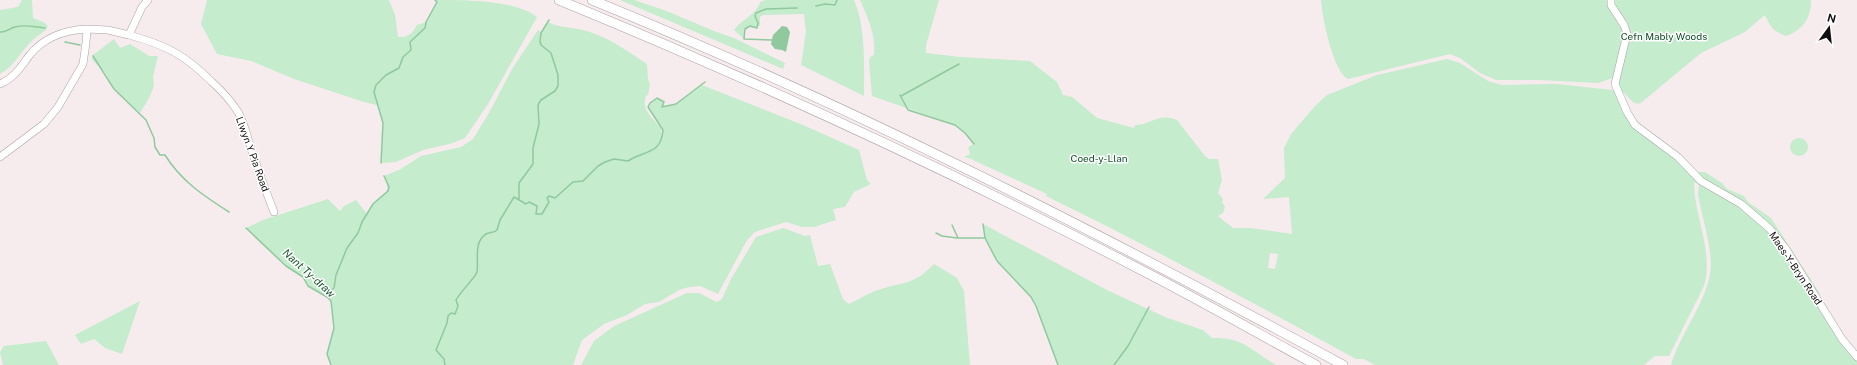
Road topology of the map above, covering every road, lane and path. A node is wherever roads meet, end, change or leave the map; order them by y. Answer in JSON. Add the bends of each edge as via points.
{"nodes":[{"id":1,"x":148,"y":0,"type":"edge"},
{"id":2,"x":559,"y":0,"type":"edge"},
{"id":3,"x":592,"y":0,"type":"edge"},
{"id":4,"x":1611,"y":0,"type":"edge"},
{"id":5,"x":87,"y":29,"type":"junction"},
{"id":6,"x":129,"y":34,"type":"junction"},
{"id":7,"x":0,"y":84,"type":"edge"},
{"id":8,"x":0,"y":157,"type":"edge"},
{"id":9,"x":274,"y":212,"type":"dead end"},
{"id":10,"x":1857,"y":356,"type":"edge"},
{"id":11,"x":1316,"y":365,"type":"edge"},
{"id":12,"x":1342,"y":365,"type":"edge"}],
"edges":[{"from":1,"to":6,"type":"street"},
{"from":2,"to":11,"type":"highway","via":[[714,66],[944,172],[1149,274]]},
{"from":3,"to":12,"type":"highway","via":[[800,90],[1028,199],[1156,264]]},
{"from":4,"to":10,"type":"street","name":"Maes-Y-Bryn Road","via":[[1611,5],[1624,24],[1626,34],[1615,84],[1635,125],[1678,157],[1701,181],[1741,204],[1770,229],[1786,249],[1842,339]]},
{"from":5,"to":6,"type":"street","name":"Llwyn Y Pia Road"},
{"from":5,"to":7,"type":"street","via":[[68,31],[48,40],[34,51],[17,73]]},
{"from":5,"to":8,"type":"street","via":[[83,64],[58,107],[36,131]]},
{"from":6,"to":9,"type":"street","name":"Llwyn Y Pia Road","via":[[173,50],[194,64],[238,112]]}]}
